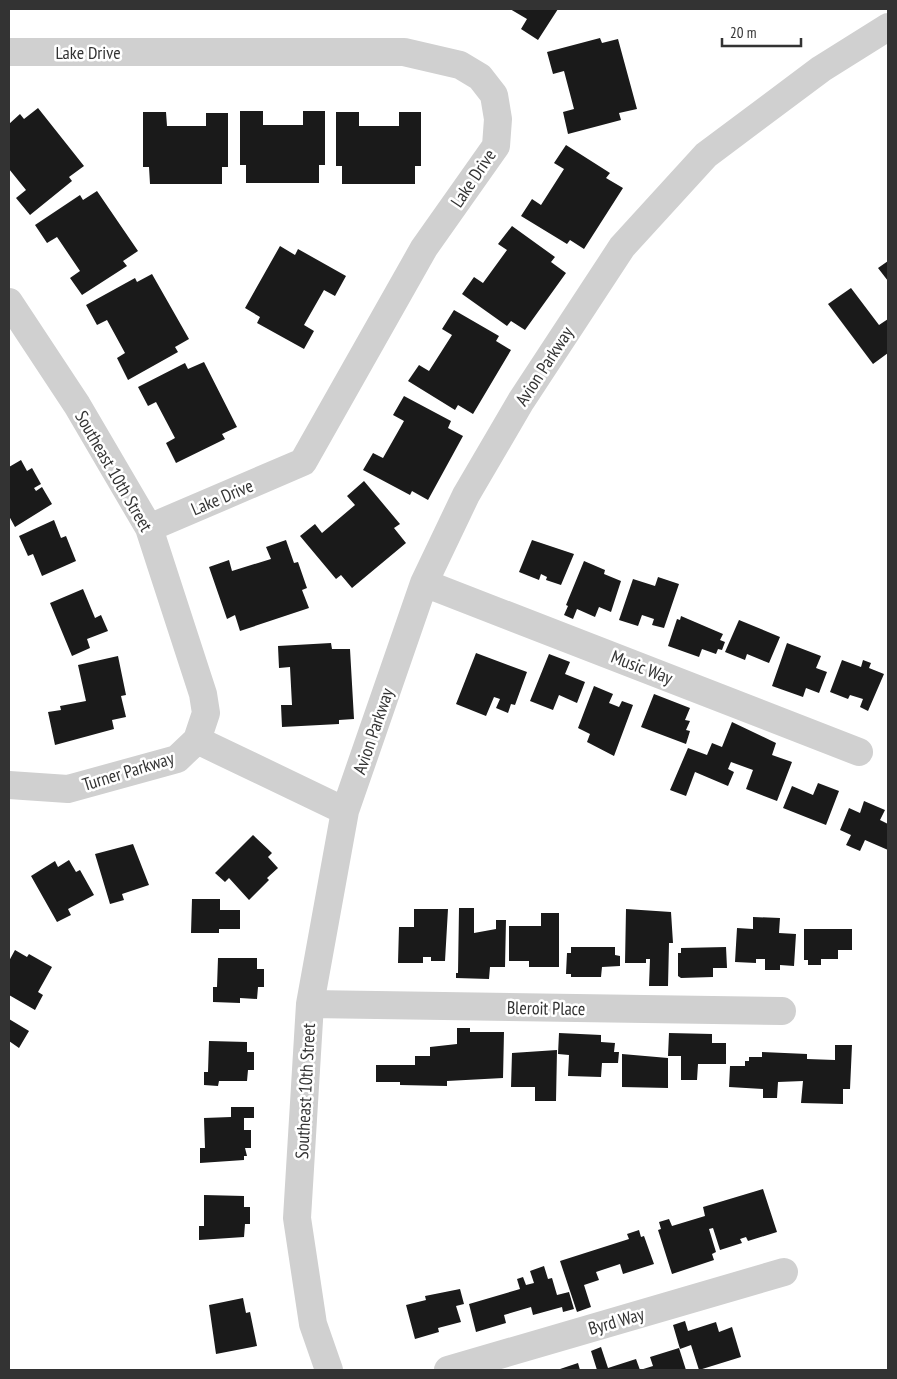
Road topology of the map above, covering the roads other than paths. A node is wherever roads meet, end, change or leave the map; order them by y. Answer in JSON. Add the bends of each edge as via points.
{"nodes":[{"id":1,"x":888,"y":27,"type":"edge"},
{"id":2,"x":9,"y":52,"type":"edge"},
{"id":3,"x":9,"y":302,"type":"edge"},
{"id":4,"x":149,"y":528,"type":"junction"},
{"id":5,"x":424,"y":583,"type":"junction"},
{"id":6,"x":197,"y":740,"type":"junction"},
{"id":7,"x":859,"y":752,"type":"dead end"},
{"id":8,"x":9,"y":785,"type":"edge"},
{"id":9,"x":346,"y":811,"type":"junction"},
{"id":10,"x":310,"y":1004,"type":"junction"},
{"id":11,"x":782,"y":1012,"type":"dead end"},
{"id":12,"x":784,"y":1272,"type":"dead end"},
{"id":13,"x":329,"y":1370,"type":"edge"},
{"id":14,"x":448,"y":1370,"type":"edge"}],
"edges":[{"from":1,"to":5,"type":"street","name":"Avion Parkway","via":[[821,69],[706,155],[622,247],[521,401],[466,495]]},
{"from":2,"to":4,"type":"street","name":"Lake Drive","via":[[404,52],[460,65],[480,77],[494,95],[498,119],[496,146],[424,248],[303,462]]},
{"from":3,"to":4,"type":"street","name":"Southeast 10th Street","via":[[77,405]]},
{"from":4,"to":6,"type":"street","name":"Southeast 10th Street","via":[[203,694],[206,713]]},
{"from":5,"to":7,"type":"street","name":"Music Way"},
{"from":5,"to":9,"type":"street","name":"Avion Parkway"},
{"from":6,"to":8,"type":"street","name":"Turner Parkway","via":[[177,759],[68,789]]},
{"from":6,"to":9,"type":"street"},
{"from":9,"to":10,"type":"street","name":"Southeast 10th Street"},
{"from":10,"to":11,"type":"street","name":"Bleroit Place"},
{"from":10,"to":13,"type":"street","name":"Southeast 10th Street","via":[[297,1218],[313,1324]]},
{"from":12,"to":14,"type":"street","name":"Byrd Way"}]}
